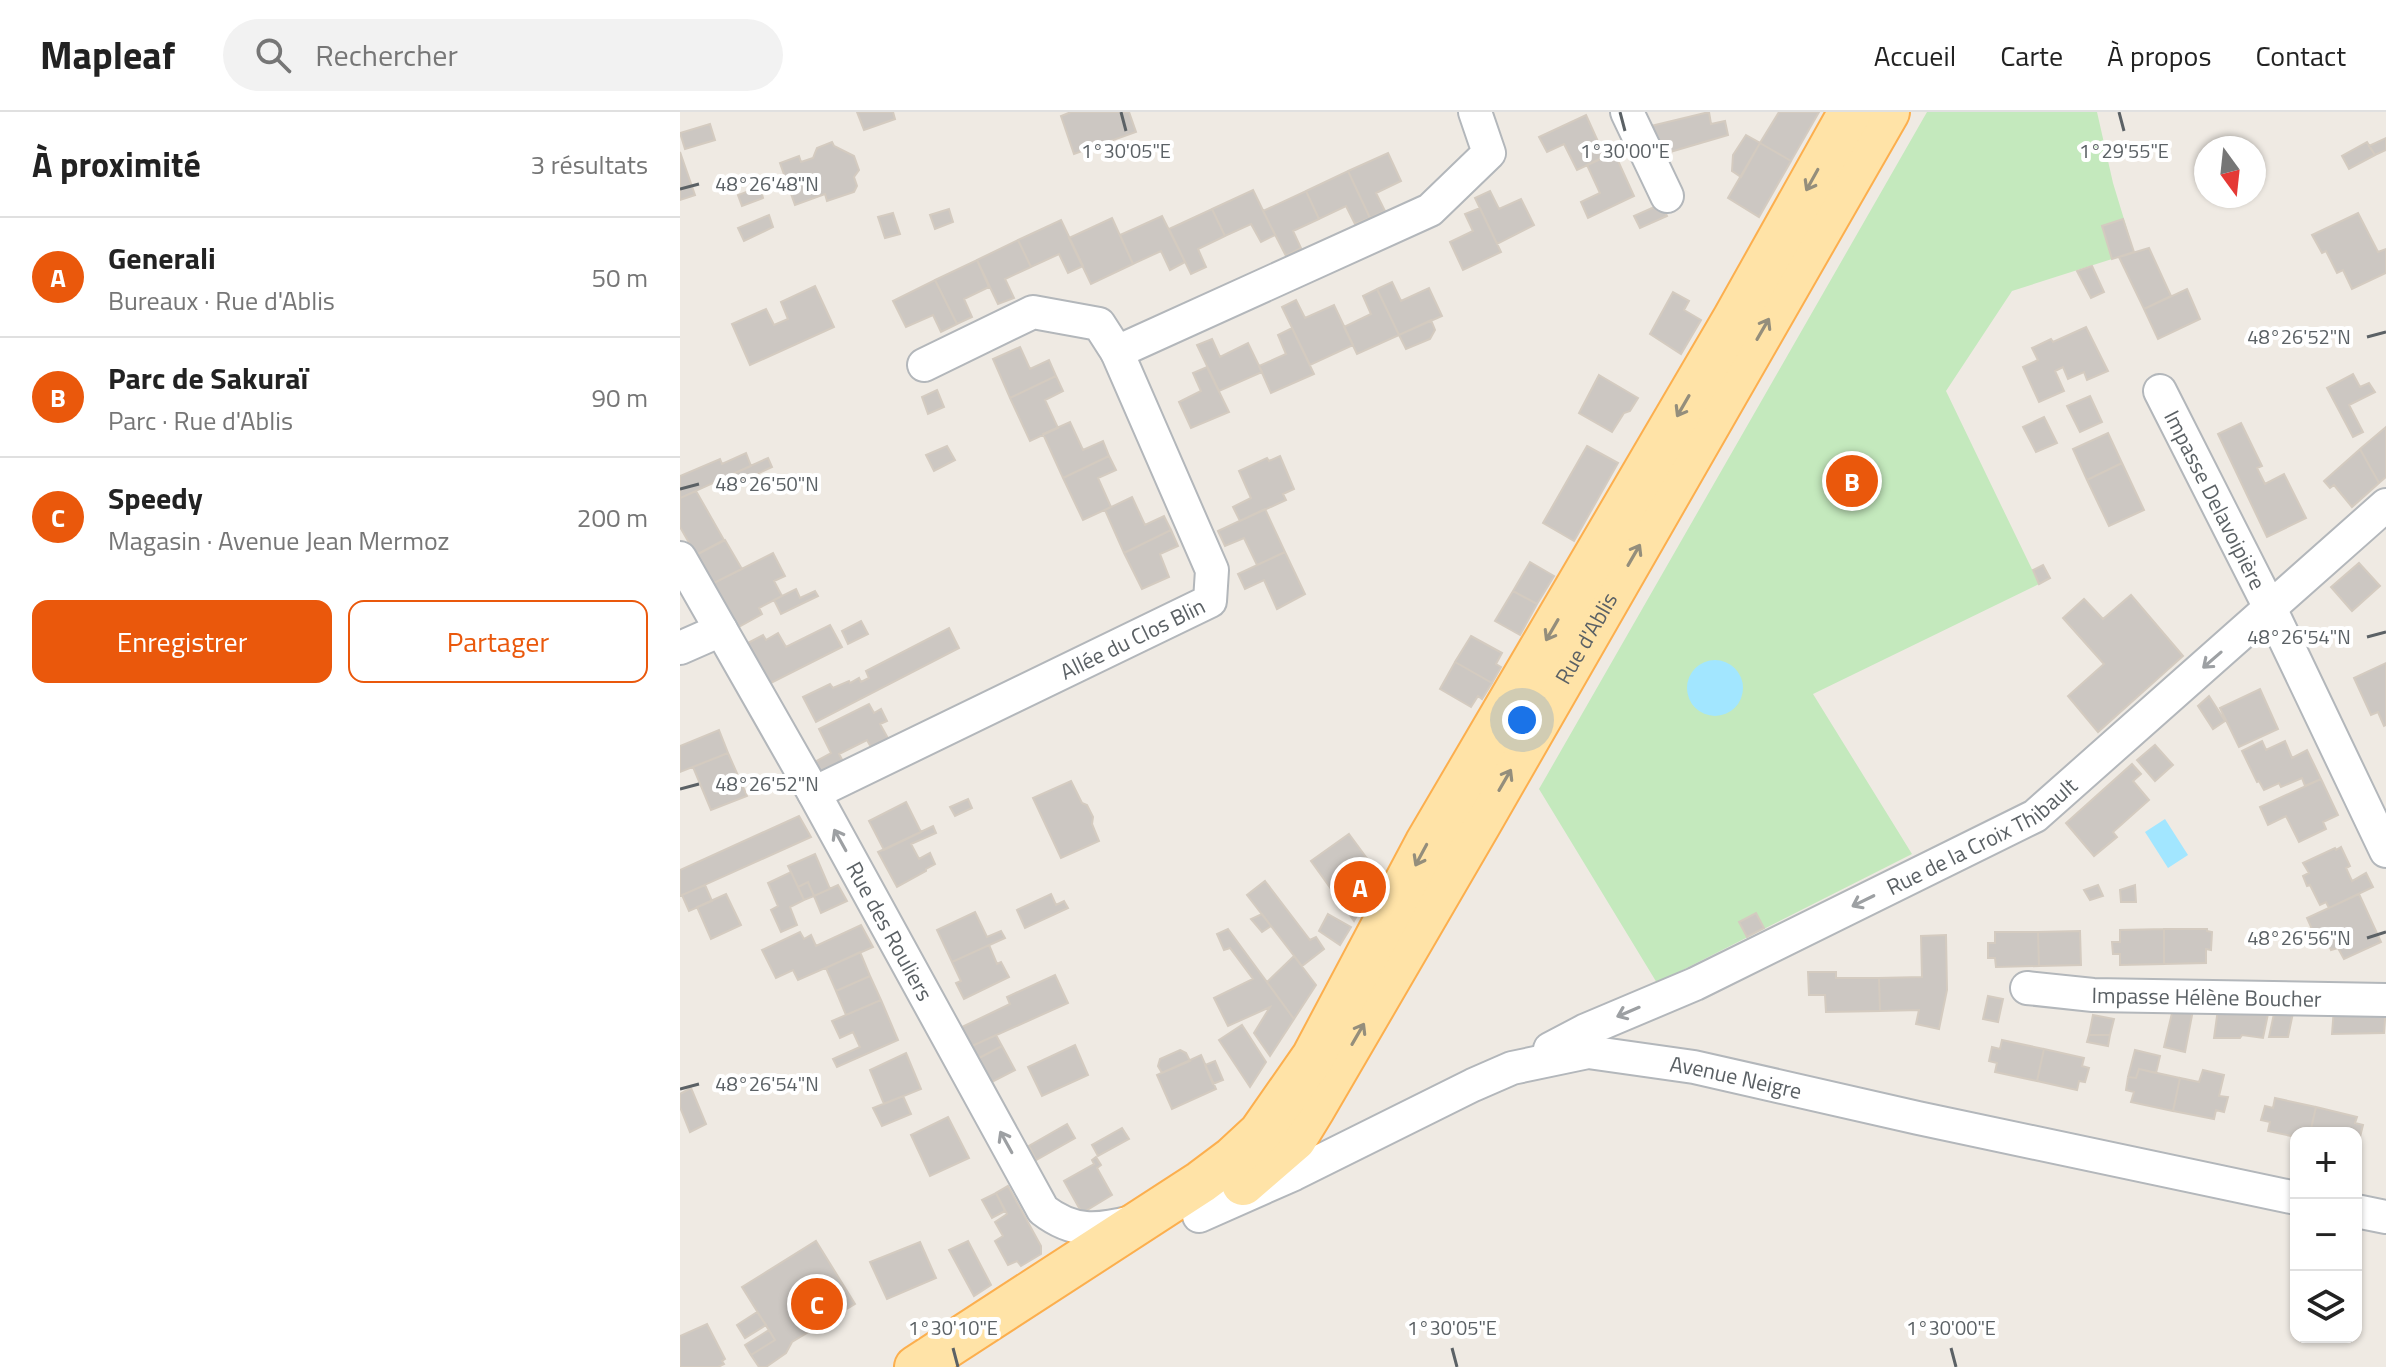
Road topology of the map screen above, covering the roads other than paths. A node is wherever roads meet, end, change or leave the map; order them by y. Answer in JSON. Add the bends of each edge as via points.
{"nodes":[{"id":1,"x":1475,"y":112,"type":"edge"},
{"id":2,"x":1627,"y":112,"type":"edge"},
{"id":3,"x":1850,"y":112,"type":"edge"},
{"id":4,"x":1888,"y":112,"type":"edge"},
{"id":5,"x":1667,"y":196,"type":"dead end"},
{"id":6,"x":1117,"y":352,"type":"junction"},
{"id":7,"x":924,"y":365,"type":"dead end"},
{"id":8,"x":2160,"y":391,"type":"dead end"},
{"id":9,"x":2386,"y":505,"type":"edge"},
{"id":10,"x":680,"y":558,"type":"edge"},
{"id":11,"x":2270,"y":608,"type":"junction"},
{"id":12,"x":721,"y":630,"type":"junction"},
{"id":13,"x":680,"y":648,"type":"edge"},
{"id":14,"x":814,"y":793,"type":"junction"},
{"id":15,"x":2386,"y":851,"type":"edge"},
{"id":16,"x":2027,"y":988,"type":"dead end"},
{"id":17,"x":2386,"y":1000,"type":"edge"},
{"id":18,"x":1512,"y":1068,"type":"junction"},
{"id":19,"x":1278,"y":1136,"type":"junction"},
{"id":20,"x":1345,"y":1149,"type":"junction"},
{"id":21,"x":2290,"y":1197,"type":"edge"},
{"id":22,"x":1200,"y":1199,"type":"junction"},
{"id":23,"x":2362,"y":1212,"type":"edge"},
{"id":24,"x":2386,"y":1217,"type":"edge"},
{"id":25,"x":1147,"y":1219,"type":"junction"},
{"id":26,"x":916,"y":1367,"type":"edge"},
{"id":27,"x":965,"y":1367,"type":"edge"}],
"edges":[{"from":1,"to":6,"type":"street","via":[[1489,153],[1430,210]]},
{"from":2,"to":5,"type":"street"},
{"from":3,"to":19,"type":"main road","name":"Rue d'Ablis","one_way":true,"via":[[1426,844],[1313,1057]]},
{"from":19,"to":4,"type":"main road","name":"Rue d'Ablis","one_way":true,"via":[[1381,993]]},
{"from":6,"to":7,"type":"street","name":"Allée du Clos Blin","via":[[1099,324],[1033,312]]},
{"from":6,"to":14,"type":"street","name":"Allée du Clos Blin","via":[[1212,570],[1210,601]]},
{"from":8,"to":11,"type":"street","name":"Impasse Delavoipière"},
{"from":9,"to":11,"type":"street","name":"Rue de la Croix Thibault"},
{"from":10,"to":12,"type":"street","name":"Rue des Rouliers"},
{"from":11,"to":15,"type":"street","name":"Impasse Delavoipière"},
{"from":11,"to":18,"type":"street","name":"Rue de la Croix Thibault","one_way":true,"via":[[2035,816]]},
{"from":12,"to":13,"type":"street"},
{"from":12,"to":14,"type":"street","name":"Rue des Rouliers"},
{"from":25,"to":14,"type":"street","name":"Rue des Rouliers","one_way":true,"via":[[1081,1229],[1058,1222],[1043,1210]]},
{"from":16,"to":17,"type":"street","name":"Impasse Hélène Boucher","via":[[2093,995]]},
{"from":18,"to":20,"type":"street","name":"Avenue Neigre"},
{"from":18,"to":21,"type":"street","name":"Avenue Neigre","via":[[1588,1052],[1694,1067]]},
{"from":19,"to":20,"type":"street"},
{"from":19,"to":22,"type":"main road","name":"Rue d'Ablis","via":[[1233,1158]]},
{"from":20,"to":22,"type":"street","name":"Avenue Neigre"},
{"from":22,"to":25,"type":"main road"},
{"from":22,"to":27,"type":"main road","via":[[1085,1287]]},
{"from":23,"to":24,"type":"street"},
{"from":25,"to":26,"type":"main road"}]}
